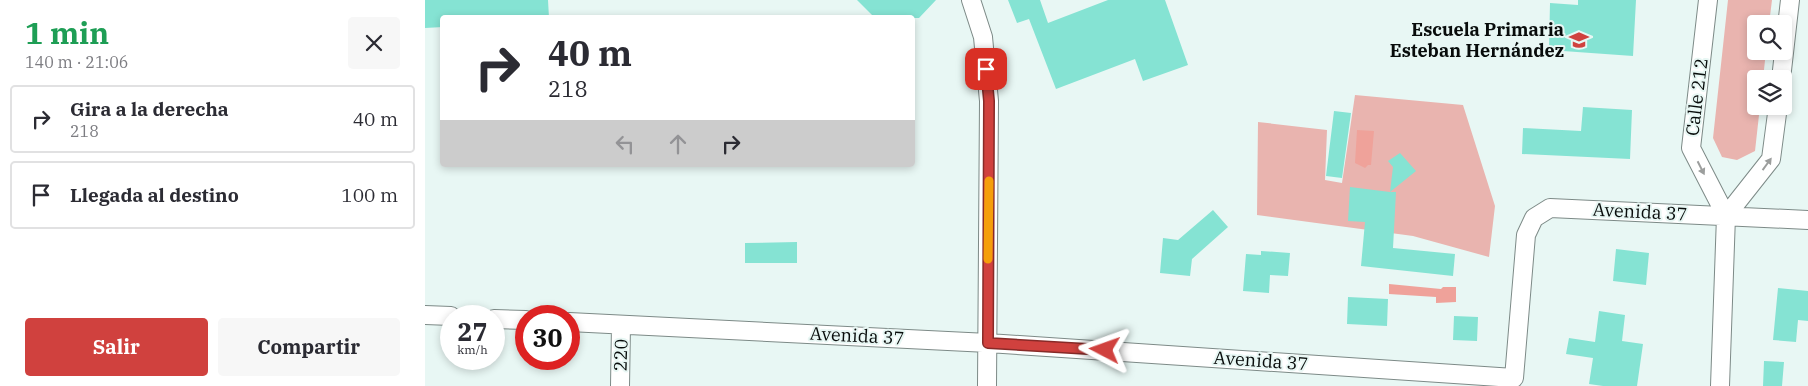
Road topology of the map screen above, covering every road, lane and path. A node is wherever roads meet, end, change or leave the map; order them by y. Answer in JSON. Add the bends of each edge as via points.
{"nodes":[{"id":1,"x":971,"y":0,"type":"edge"},
{"id":2,"x":1708,"y":0,"type":"edge"},
{"id":3,"x":1790,"y":0,"type":"edge"},
{"id":4,"x":1782,"y":70,"type":"edge"},
{"id":5,"x":1777,"y":115,"type":"edge"},
{"id":6,"x":1726,"y":216,"type":"junction"},
{"id":7,"x":1808,"y":220,"type":"edge"},
{"id":8,"x":425,"y":315,"type":"edge"},
{"id":9,"x":440,"y":316,"type":"edge"},
{"id":10,"x":580,"y":323,"type":"edge"},
{"id":11,"x":621,"y":325,"type":"junction"},
{"id":12,"x":988,"y":343,"type":"junction"},
{"id":13,"x":620,"y":386,"type":"edge"},
{"id":14,"x":987,"y":386,"type":"edge"},
{"id":15,"x":1720,"y":386,"type":"edge"}],
"edges":[{"from":1,"to":12,"type":"street","via":[[983,37],[989,101]]},
{"from":2,"to":6,"type":"street","name":"Calle 212","one_way":true,"via":[[1691,148]]},
{"from":3,"to":4,"type":"street"},
{"from":6,"to":5,"type":"street","one_way":true,"via":[[1771,159]]},
{"from":6,"to":7,"type":"street","name":"Avenida 37"},
{"from":6,"to":12,"type":"street","name":"Avenida 37","via":[[1550,208],[1534,218],[1526,235],[1514,378]]},
{"from":6,"to":15,"type":"street","name":"Calle 212"},
{"from":8,"to":9,"type":"street"},
{"from":10,"to":11,"type":"street","name":"Avenida 37"},
{"from":11,"to":12,"type":"street","name":"Avenida 37"},
{"from":11,"to":13,"type":"street","name":"220"},
{"from":12,"to":14,"type":"street"}]}
